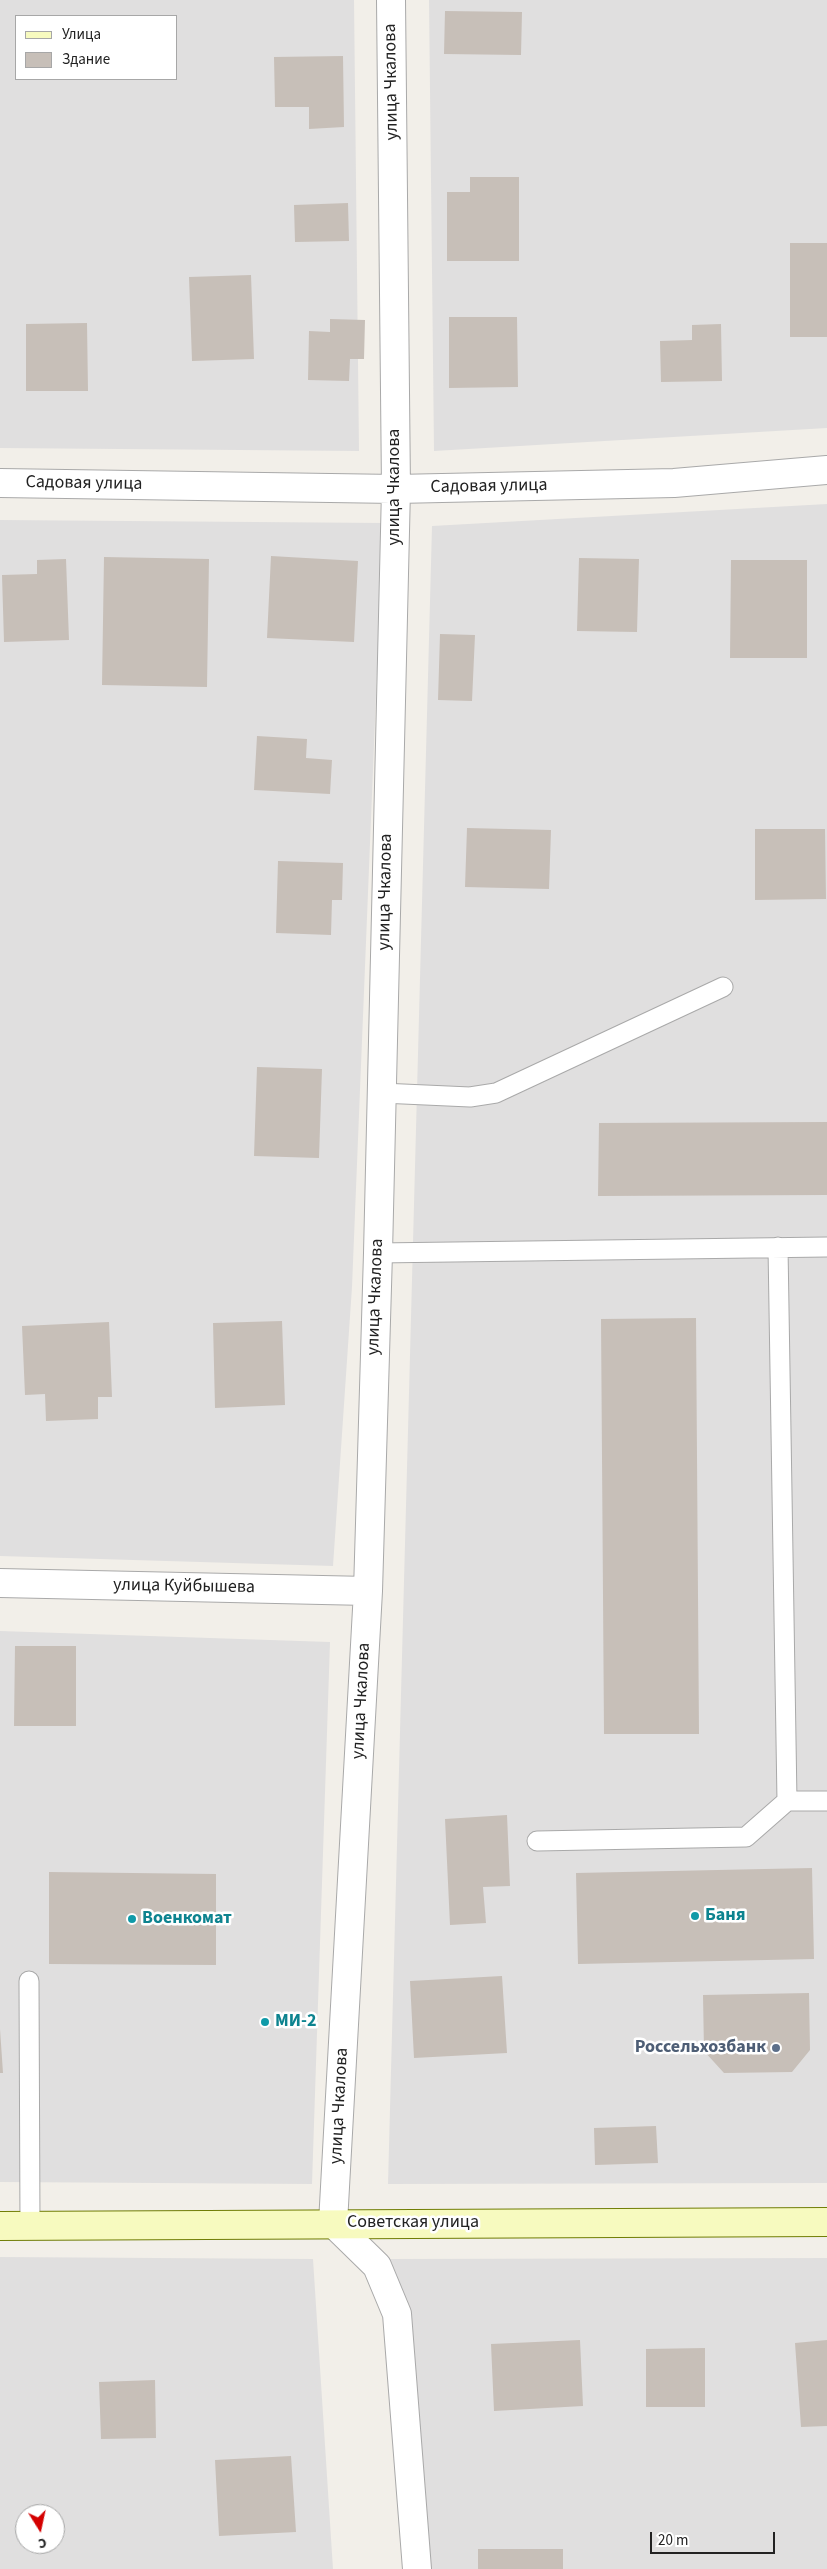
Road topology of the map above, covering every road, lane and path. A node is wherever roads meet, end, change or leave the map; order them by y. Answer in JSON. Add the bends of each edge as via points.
{"nodes":[{"id":1,"x":391,"y":0,"type":"edge"},
{"id":2,"x":827,"y":470,"type":"edge"},
{"id":3,"x":0,"y":483,"type":"edge"},
{"id":4,"x":396,"y":489,"type":"junction"},
{"id":5,"x":723,"y":987,"type":"dead end"},
{"id":6,"x":381,"y":1093,"type":"junction"},
{"id":7,"x":778,"y":1247,"type":"junction"},
{"id":8,"x":827,"y":1247,"type":"edge"},
{"id":9,"x":378,"y":1253,"type":"junction"},
{"id":10,"x":0,"y":1583,"type":"edge"},
{"id":11,"x":368,"y":1591,"type":"junction"},
{"id":12,"x":787,"y":1801,"type":"junction"},
{"id":13,"x":827,"y":1801,"type":"edge"},
{"id":14,"x":537,"y":1841,"type":"dead end"},
{"id":15,"x":29,"y":1981,"type":"dead end"},
{"id":16,"x":827,"y":2222,"type":"edge"},
{"id":17,"x":333,"y":2224,"type":"junction"},
{"id":18,"x":0,"y":2226,"type":"edge"},
{"id":19,"x":30,"y":2226,"type":"junction"},
{"id":20,"x":417,"y":2569,"type":"edge"}],
"edges":[{"from":1,"to":4,"type":"street","name":"улица Чкалова"},
{"from":2,"to":4,"type":"street","name":"Садовая улица","via":[[674,483]]},
{"from":3,"to":4,"type":"street","name":"Садовая улица"},
{"from":4,"to":6,"type":"street","name":"улица Чкалова"},
{"from":5,"to":6,"type":"lane","via":[[496,1094],[470,1097]]},
{"from":6,"to":9,"type":"street","name":"улица Чкалова"},
{"from":7,"to":8,"type":"lane"},
{"from":7,"to":9,"type":"lane"},
{"from":7,"to":12,"type":"lane"},
{"from":9,"to":11,"type":"street","name":"улица Чкалова"},
{"from":10,"to":11,"type":"street","name":"улица Куйбышева"},
{"from":11,"to":17,"type":"street","name":"улица Чкалова"},
{"from":12,"to":13,"type":"lane"},
{"from":12,"to":14,"type":"lane","via":[[746,1837]]},
{"from":15,"to":19,"type":"lane"},
{"from":16,"to":17,"type":"street","name":"Советская улица"},
{"from":17,"to":19,"type":"street","name":"Советская улица"},
{"from":17,"to":20,"type":"street","via":[[377,2266],[397,2314]]},
{"from":18,"to":19,"type":"street","name":"Советская улица"}]}
